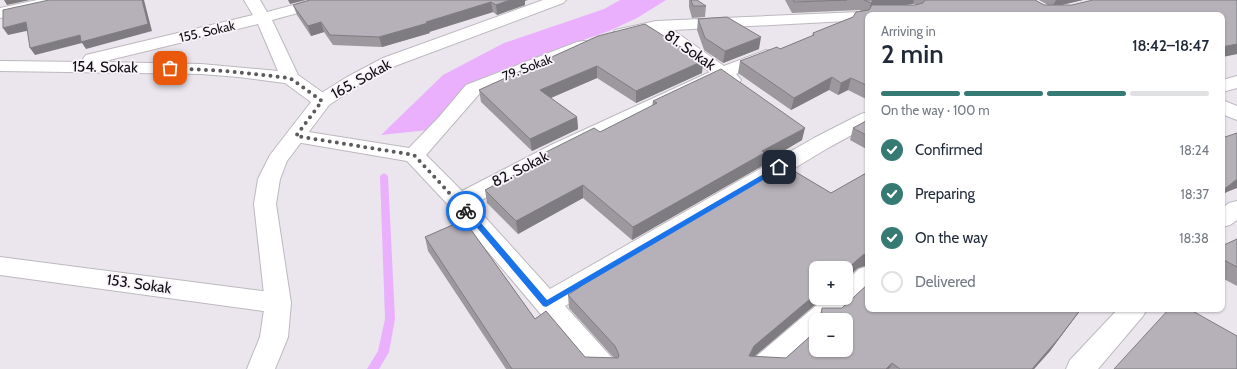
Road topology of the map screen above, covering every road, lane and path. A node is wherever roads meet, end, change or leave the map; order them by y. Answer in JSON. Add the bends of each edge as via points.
{"nodes":[{"id":1,"x":58,"y":0,"type":"edge"},
{"id":2,"x":252,"y":0,"type":"edge"},
{"id":3,"x":330,"y":0,"type":"edge"},
{"id":4,"x":558,"y":0,"type":"edge"},
{"id":5,"x":895,"y":7,"type":"edge"},
{"id":6,"x":913,"y":12,"type":"edge"},
{"id":7,"x":0,"y":13,"type":"edge"},
{"id":8,"x":864,"y":17,"type":"edge"},
{"id":9,"x":263,"y":18,"type":"junction"},
{"id":10,"x":656,"y":26,"type":"junction"},
{"id":11,"x":809,"y":38,"type":"edge"},
{"id":12,"x":780,"y":49,"type":"edge"},
{"id":13,"x":0,"y":66,"type":"edge"},
{"id":14,"x":60,"y":66,"type":"junction"},
{"id":15,"x":722,"y":72,"type":"junction"},
{"id":16,"x":290,"y":78,"type":"junction"},
{"id":17,"x":1237,"y":82,"type":"edge"},
{"id":18,"x":1225,"y":85,"type":"edge"},
{"id":19,"x":746,"y":90,"type":"edge"},
{"id":20,"x":322,"y":101,"type":"junction"},
{"id":21,"x":1225,"y":108,"type":"edge"},
{"id":22,"x":1237,"y":114,"type":"edge"},
{"id":23,"x":865,"y":119,"type":"edge"},
{"id":24,"x":296,"y":136,"type":"junction"},
{"id":25,"x":414,"y":155,"type":"junction"},
{"id":26,"x":460,"y":203,"type":"junction"},
{"id":27,"x":0,"y":266,"type":"edge"},
{"id":28,"x":865,"y":279,"type":"edge"},
{"id":29,"x":853,"y":290,"type":"edge"},
{"id":30,"x":278,"y":303,"type":"junction"},
{"id":31,"x":546,"y":304,"type":"junction"},
{"id":32,"x":835,"y":305,"type":"edge"},
{"id":33,"x":1131,"y":312,"type":"edge"},
{"id":34,"x":826,"y":313,"type":"edge"},
{"id":35,"x":809,"y":328,"type":"edge"},
{"id":36,"x":261,"y":369,"type":"edge"},
{"id":37,"x":604,"y":369,"type":"edge"},
{"id":38,"x":762,"y":369,"type":"edge"},
{"id":39,"x":1080,"y":369,"type":"edge"}],
"edges":[{"from":1,"to":7,"type":"street"},
{"from":2,"to":9,"type":"street"},
{"from":3,"to":9,"type":"street","name":"155. Sokak"},
{"from":4,"to":20,"type":"street","name":"165. Sokak","via":[[389,62]]},
{"from":5,"to":6,"type":"street"},
{"from":8,"to":10,"type":"street","name":"79. Sokak"},
{"from":8,"to":11,"type":"street"},
{"from":9,"to":14,"type":"street","name":"155. Sokak"},
{"from":9,"to":16,"type":"street"},
{"from":10,"to":15,"type":"street","name":"81. Sokak"},
{"from":10,"to":25,"type":"street","name":"79. Sokak","via":[[602,40],[473,89]]},
{"from":12,"to":15,"type":"street","name":"82. Sokak"},
{"from":13,"to":14,"type":"street","name":"154. Sokak"},
{"from":14,"to":16,"type":"street","name":"154. Sokak","via":[[201,69]]},
{"from":15,"to":19,"type":"street","name":"81. Sokak"},
{"from":15,"to":26,"type":"street","name":"82. Sokak","via":[[539,158]]},
{"from":16,"to":20,"type":"street","name":"154. Sokak"},
{"from":17,"to":18,"type":"street"},
{"from":20,"to":24,"type":"street","name":"165. Sokak"},
{"from":21,"to":22,"type":"street"},
{"from":23,"to":31,"type":"street","via":[[814,139]]},
{"from":24,"to":25,"type":"street"},
{"from":24,"to":30,"type":"street","name":"165. Sokak","via":[[277,160],[269,179],[266,204]]},
{"from":25,"to":26,"type":"street"},
{"from":26,"to":31,"type":"street"},
{"from":27,"to":30,"type":"street","name":"153. Sokak"},
{"from":28,"to":29,"type":"street"},
{"from":30,"to":36,"type":"street","name":"165. Sokak","via":[[274,337]]},
{"from":31,"to":37,"type":"street"},
{"from":32,"to":34,"type":"street"},
{"from":33,"to":39,"type":"street"},
{"from":35,"to":38,"type":"street"}]}
